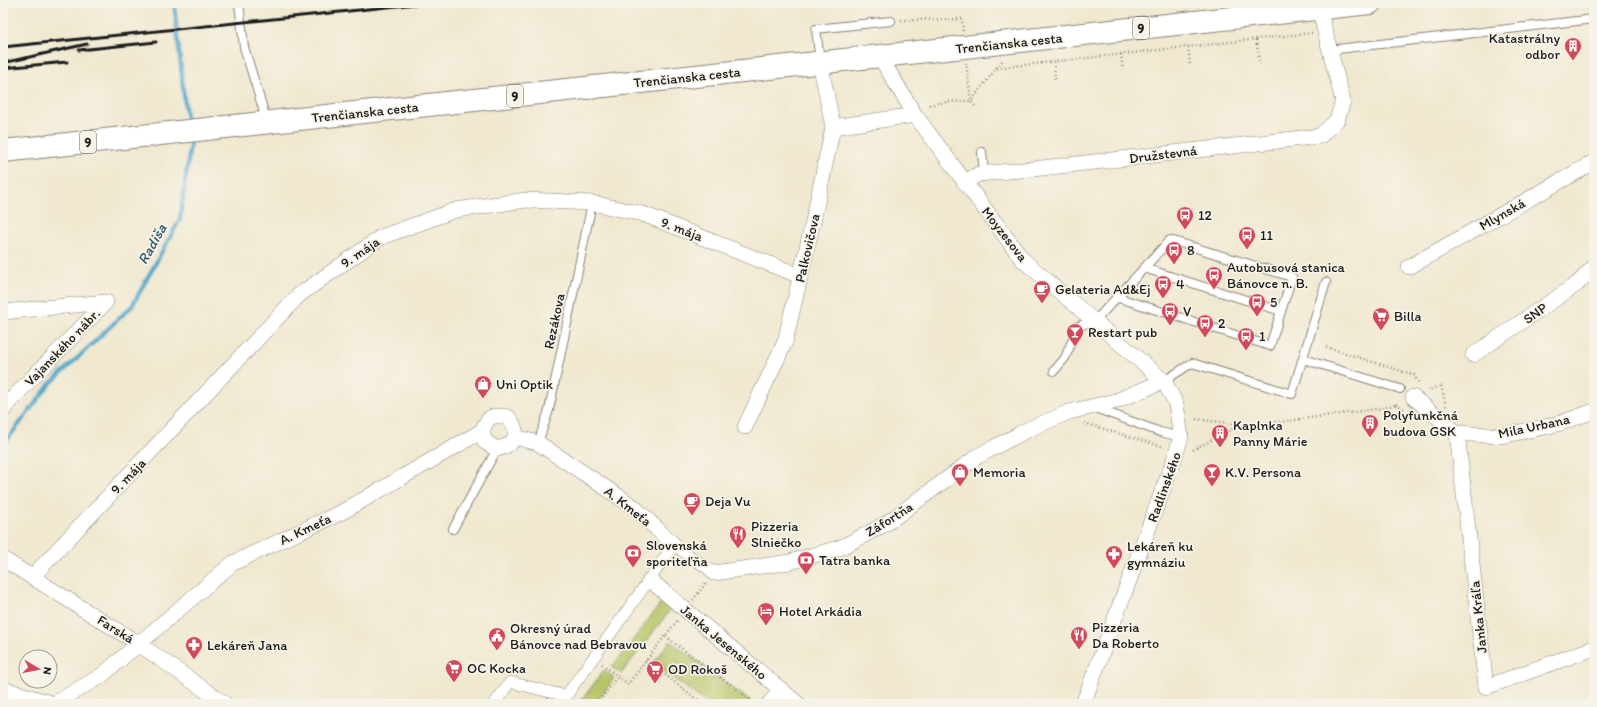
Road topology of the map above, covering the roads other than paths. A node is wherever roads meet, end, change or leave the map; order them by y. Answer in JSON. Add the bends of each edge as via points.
{"nodes":[{"id":1,"x":239,"y":3,"type":"edge"},
{"id":2,"x":1370,"y":3,"type":"edge"},
{"id":3,"x":1292,"y":7,"type":"edge"},
{"id":4,"x":1318,"y":8,"type":"junction"},
{"id":5,"x":1594,"y":19,"type":"edge"},
{"id":6,"x":891,"y":21,"type":"road end"},
{"id":7,"x":1329,"y":50,"type":"junction"},
{"id":8,"x":880,"y":57,"type":"junction"},
{"id":9,"x":820,"y":62,"type":"junction"},
{"id":10,"x":915,"y":115,"type":"junction"},
{"id":11,"x":268,"y":122,"type":"junction"},
{"id":12,"x":833,"y":127,"type":"junction"},
{"id":13,"x":3,"y":151,"type":"edge"},
{"id":14,"x":982,"y":152,"type":"dead end"},
{"id":15,"x":1594,"y":162,"type":"edge"},
{"id":16,"x":982,"y":173,"type":"junction"},
{"id":17,"x":964,"y":182,"type":"junction"},
{"id":18,"x":592,"y":203,"type":"junction"},
{"id":19,"x":1409,"y":267,"type":"dead end"},
{"id":20,"x":1594,"y":267,"type":"edge"},
{"id":21,"x":1144,"y":268,"type":"junction"},
{"id":22,"x":800,"y":276,"type":"junction"},
{"id":23,"x":1326,"y":282,"type":"dead end"},
{"id":24,"x":1116,"y":297,"type":"junction"},
{"id":25,"x":1281,"y":311,"type":"junction"},
{"id":26,"x":3,"y":312,"type":"edge"},
{"id":27,"x":1094,"y":321,"type":"junction"},
{"id":28,"x":1473,"y":356,"type":"dead end"},
{"id":29,"x":1302,"y":359,"type":"junction"},
{"id":30,"x":1054,"y":371,"type":"dead end"},
{"id":31,"x":1164,"y":381,"type":"junction"},
{"id":32,"x":1400,"y":389,"type":"dead end"},
{"id":33,"x":1418,"y":392,"type":"road end"},
{"id":34,"x":1092,"y":407,"type":"junction"},
{"id":35,"x":3,"y":410,"type":"edge"},
{"id":36,"x":1594,"y":411,"type":"edge"},
{"id":37,"x":745,"y":427,"type":"dead end"},
{"id":38,"x":482,"y":431,"type":"junction"},
{"id":39,"x":1457,"y":433,"type":"junction"},
{"id":40,"x":515,"y":437,"type":"junction"},
{"id":41,"x":1181,"y":437,"type":"junction"},
{"id":42,"x":538,"y":443,"type":"junction"},
{"id":43,"x":497,"y":449,"type":"junction"},
{"id":44,"x":453,"y":529,"type":"dead end"},
{"id":45,"x":674,"y":545,"type":"junction"},
{"id":46,"x":3,"y":559,"type":"edge"},
{"id":47,"x":714,"y":573,"type":"joint"},
{"id":48,"x":32,"y":577,"type":"junction"},
{"id":49,"x":650,"y":580,"type":"junction"},
{"id":50,"x":139,"y":644,"type":"junction"},
{"id":51,"x":1594,"y":648,"type":"edge"},
{"id":52,"x":3,"y":689,"type":"edge"},
{"id":53,"x":781,"y":690,"type":"junction"},
{"id":54,"x":564,"y":700,"type":"edge"},
{"id":55,"x":54,"y":704,"type":"edge"},
{"id":56,"x":225,"y":704,"type":"edge"},
{"id":57,"x":494,"y":704,"type":"edge"},
{"id":58,"x":769,"y":704,"type":"edge"},
{"id":59,"x":798,"y":704,"type":"edge"},
{"id":60,"x":1083,"y":704,"type":"edge"}],
"edges":[{"from":1,"to":11,"type":"lane","via":[[244,47]]},
{"from":2,"to":4,"type":"main road","name":"Trenčianska cesta","number":"9"},
{"from":3,"to":4,"type":"main road","name":"Trenčianska cesta","number":"9"},
{"from":3,"to":8,"type":"main road","name":"Trenčianska cesta","number":"9"},
{"from":4,"to":7,"type":"street"},
{"from":5,"to":7,"type":"lane"},
{"from":6,"to":9,"type":"lane","via":[[816,29]]},
{"from":7,"to":16,"type":"street","name":"Družstevná","via":[[1343,101],[1337,120],[1320,136]]},
{"from":8,"to":9,"type":"main road","name":"Trenčianska cesta","number":"9"},
{"from":8,"to":10,"type":"street","name":"Moyzesova"},
{"from":9,"to":11,"type":"main road","name":"Trenčianska cesta","number":"9"},
{"from":9,"to":12,"type":"street","name":"Palkovičova"},
{"from":10,"to":12,"type":"street"},
{"from":10,"to":17,"type":"street","name":"Moyzesova"},
{"from":11,"to":13,"type":"main road","name":"Trenčianska cesta","number":"9"},
{"from":12,"to":22,"type":"street","name":"Palkovičova"},
{"from":14,"to":16,"type":"lane"},
{"from":15,"to":19,"type":"street","name":"Mlynská"},
{"from":16,"to":17,"type":"street","name":"Družstevná"},
{"from":17,"to":27,"type":"street","name":"Moyzesova","via":[[1023,260]]},
{"from":18,"to":22,"type":"street","name":"9. mája","via":[[643,214]]},
{"from":18,"to":42,"type":"lane","name":"Rezákova","via":[[549,410]]},
{"from":18,"to":48,"type":"street","name":"9. mája","via":[[526,200],[456,210],[381,237],[299,295]]},
{"from":20,"to":28,"type":"street","name":"SNP","via":[[1577,284]]},
{"from":21,"to":24,"type":"lane"},
{"from":21,"to":25,"type":"lane"},
{"from":21,"to":25,"type":"lane","via":[[1170,240],[1292,277]]},
{"from":22,"to":37,"type":"street","name":"Palkovičova","via":[[785,342]]},
{"from":23,"to":29,"type":"lane"},
{"from":24,"to":25,"type":"lane","via":[[1270,346]]},
{"from":24,"to":27,"type":"lane"},
{"from":26,"to":35,"type":"street","name":"Vajanského nábr.","via":[[106,302]]},
{"from":27,"to":30,"type":"lane","via":[[1078,326],[1064,358]]},
{"from":27,"to":31,"type":"street","name":"Moyzesova"},
{"from":29,"to":31,"type":"lane","via":[[1292,394],[1192,363]]},
{"from":29,"to":32,"type":"lane"},
{"from":31,"to":34,"type":"street","name":"Záfortňa","via":[[1116,401]]},
{"from":31,"to":41,"type":"street","name":"Radlinského","via":[[1176,404]]},
{"from":33,"to":39,"type":"street"},
{"from":34,"to":41,"type":"lane"},
{"from":34,"to":47,"type":"street","name":"Záfortňa","via":[[1059,416],[978,456],[887,523],[842,547],[790,562]]},
{"from":36,"to":39,"type":"street","name":"Mila Urbana","via":[[1558,424],[1501,436]]},
{"from":38,"to":40,"type":"street","name":"A. Kmeťa","via":[[491,417],[508,417],[515,426]]},
{"from":38,"to":43,"type":"street","via":[[485,442]]},
{"from":38,"to":50,"type":"street","name":"A. Kmeťa","via":[[342,512],[233,563]]},
{"from":39,"to":51,"type":"street","name":"Janka Kráľa","via":[[1486,687]]},
{"from":40,"to":42,"type":"street","name":"A. Kmeťa"},
{"from":40,"to":43,"type":"street","via":[[509,446]]},
{"from":41,"to":60,"type":"street","name":"Radlinského"},
{"from":42,"to":45,"type":"street","name":"A. Kmeťa","via":[[634,507]]},
{"from":43,"to":44,"type":"lane"},
{"from":45,"to":47,"type":"street"},
{"from":45,"to":49,"type":"street"},
{"from":46,"to":48,"type":"street","name":"Farská"},
{"from":48,"to":50,"type":"street","name":"Farská"},
{"from":49,"to":53,"type":"street","name":"Janka Jesenského"},
{"from":49,"to":54,"type":"street"},
{"from":50,"to":55,"type":"street","name":"A. Kmeťa","via":[[101,676]]},
{"from":50,"to":56,"type":"street","name":"Farská"},
{"from":52,"to":55,"type":"street"},
{"from":53,"to":58,"type":"street"},
{"from":53,"to":59,"type":"street","name":"Janka Jesenského"},
{"from":54,"to":57,"type":"street","via":[[510,682]]}]}
